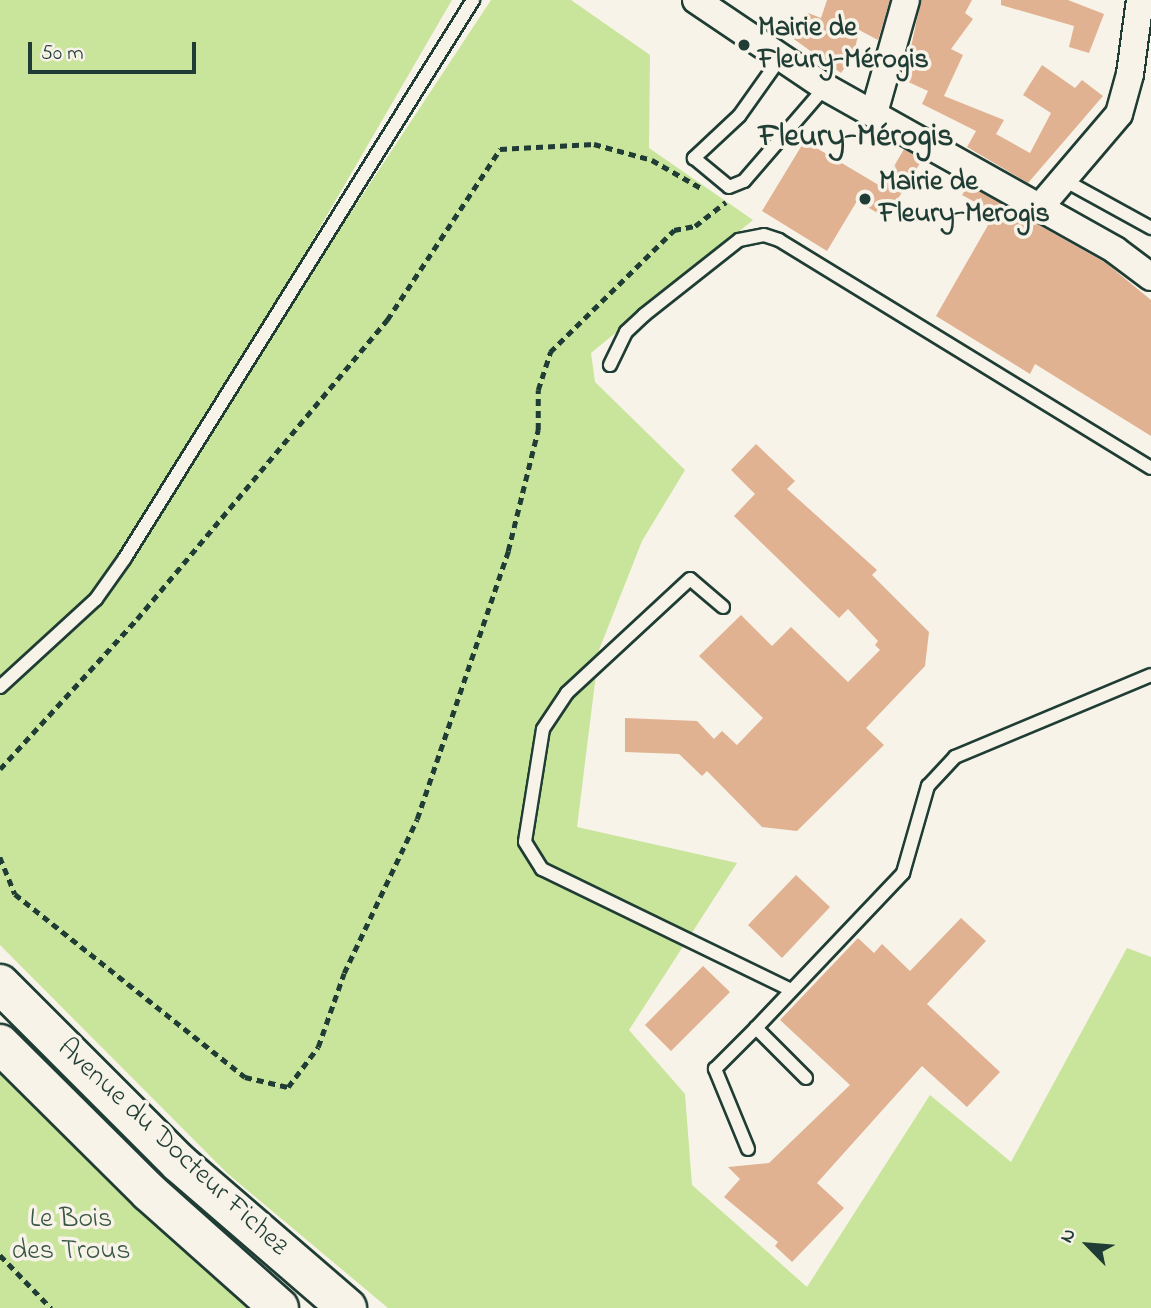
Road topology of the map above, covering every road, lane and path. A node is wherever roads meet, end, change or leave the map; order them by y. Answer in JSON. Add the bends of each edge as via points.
{"nodes":[{"id":1,"x":473,"y":0,"type":"edge"},
{"id":2,"x":696,"y":0,"type":"edge"},
{"id":3,"x":906,"y":0,"type":"edge"},
{"id":4,"x":1140,"y":0,"type":"edge"},
{"id":5,"x":781,"y":57,"type":"junction"},
{"id":6,"x":825,"y":87,"type":"junction"},
{"id":7,"x":874,"y":113,"type":"junction"},
{"id":8,"x":1062,"y":179,"type":"junction"},
{"id":9,"x":706,"y":191,"type":"dead end"},
{"id":10,"x":719,"y":195,"type":"dead end"},
{"id":11,"x":1039,"y":208,"type":"junction"},
{"id":12,"x":1151,"y":228,"type":"edge"},
{"id":13,"x":1151,"y":277,"type":"edge"},
{"id":14,"x":610,"y":365,"type":"dead end"},
{"id":15,"x":1151,"y":468,"type":"edge"},
{"id":16,"x":723,"y":607,"type":"dead end"},
{"id":17,"x":1151,"y":675,"type":"edge"},
{"id":18,"x":0,"y":687,"type":"edge"},
{"id":19,"x":0,"y":769,"type":"edge"},
{"id":20,"x":0,"y":857,"type":"edge"},
{"id":21,"x":0,"y":984,"type":"edge"},
{"id":22,"x":790,"y":990,"type":"junction"},
{"id":23,"x":756,"y":1028,"type":"junction"},
{"id":24,"x":0,"y":1044,"type":"edge"},
{"id":25,"x":806,"y":1078,"type":"dead end"},
{"id":26,"x":748,"y":1149,"type":"dead end"},
{"id":27,"x":0,"y":1255,"type":"edge"},
{"id":28,"x":51,"y":1308,"type":"edge"},
{"id":29,"x":279,"y":1308,"type":"edge"},
{"id":30,"x":347,"y":1308,"type":"edge"}],
"edges":[{"from":1,"to":18,"type":"lane","via":[[125,558],[96,599]]},
{"from":2,"to":5,"type":"street"},
{"from":3,"to":7,"type":"street"},
{"from":4,"to":8,"type":"street","via":[[1130,74],[1119,114]]},
{"from":5,"to":6,"type":"street"},
{"from":5,"to":6,"type":"lane","via":[[739,116],[694,158],[729,187],[744,181]]},
{"from":6,"to":7,"type":"street"},
{"from":7,"to":11,"type":"street"},
{"from":8,"to":11,"type":"street"},
{"from":8,"to":12,"type":"lane"},
{"from":9,"to":19,"type":"path","via":[[652,160],[594,144],[500,149],[387,320],[137,619]]},
{"from":10,"to":20,"type":"path","via":[[732,198],[695,226],[674,230],[550,352],[538,390],[538,430],[508,551],[416,819],[344,973],[318,1047],[289,1087],[246,1077],[25,902],[15,894]]},
{"from":11,"to":13,"type":"street","via":[[1115,250]]},
{"from":14,"to":15,"type":"lane","via":[[626,332],[644,315],[739,240],[764,235]]},
{"from":16,"to":22,"type":"lane","via":[[690,579],[567,693],[543,729],[525,842],[542,869]]},
{"from":17,"to":22,"type":"lane","via":[[955,757],[928,786],[903,873]]},
{"from":21,"to":30,"type":"main road","name":"Avenue du Docteur Fichez","via":[[179,1163]]},
{"from":22,"to":23,"type":"lane"},
{"from":23,"to":25,"type":"lane"},
{"from":23,"to":26,"type":"lane","via":[[715,1069]]},
{"from":24,"to":29,"type":"main road","via":[[149,1192]]},
{"from":27,"to":28,"type":"path"}]}
